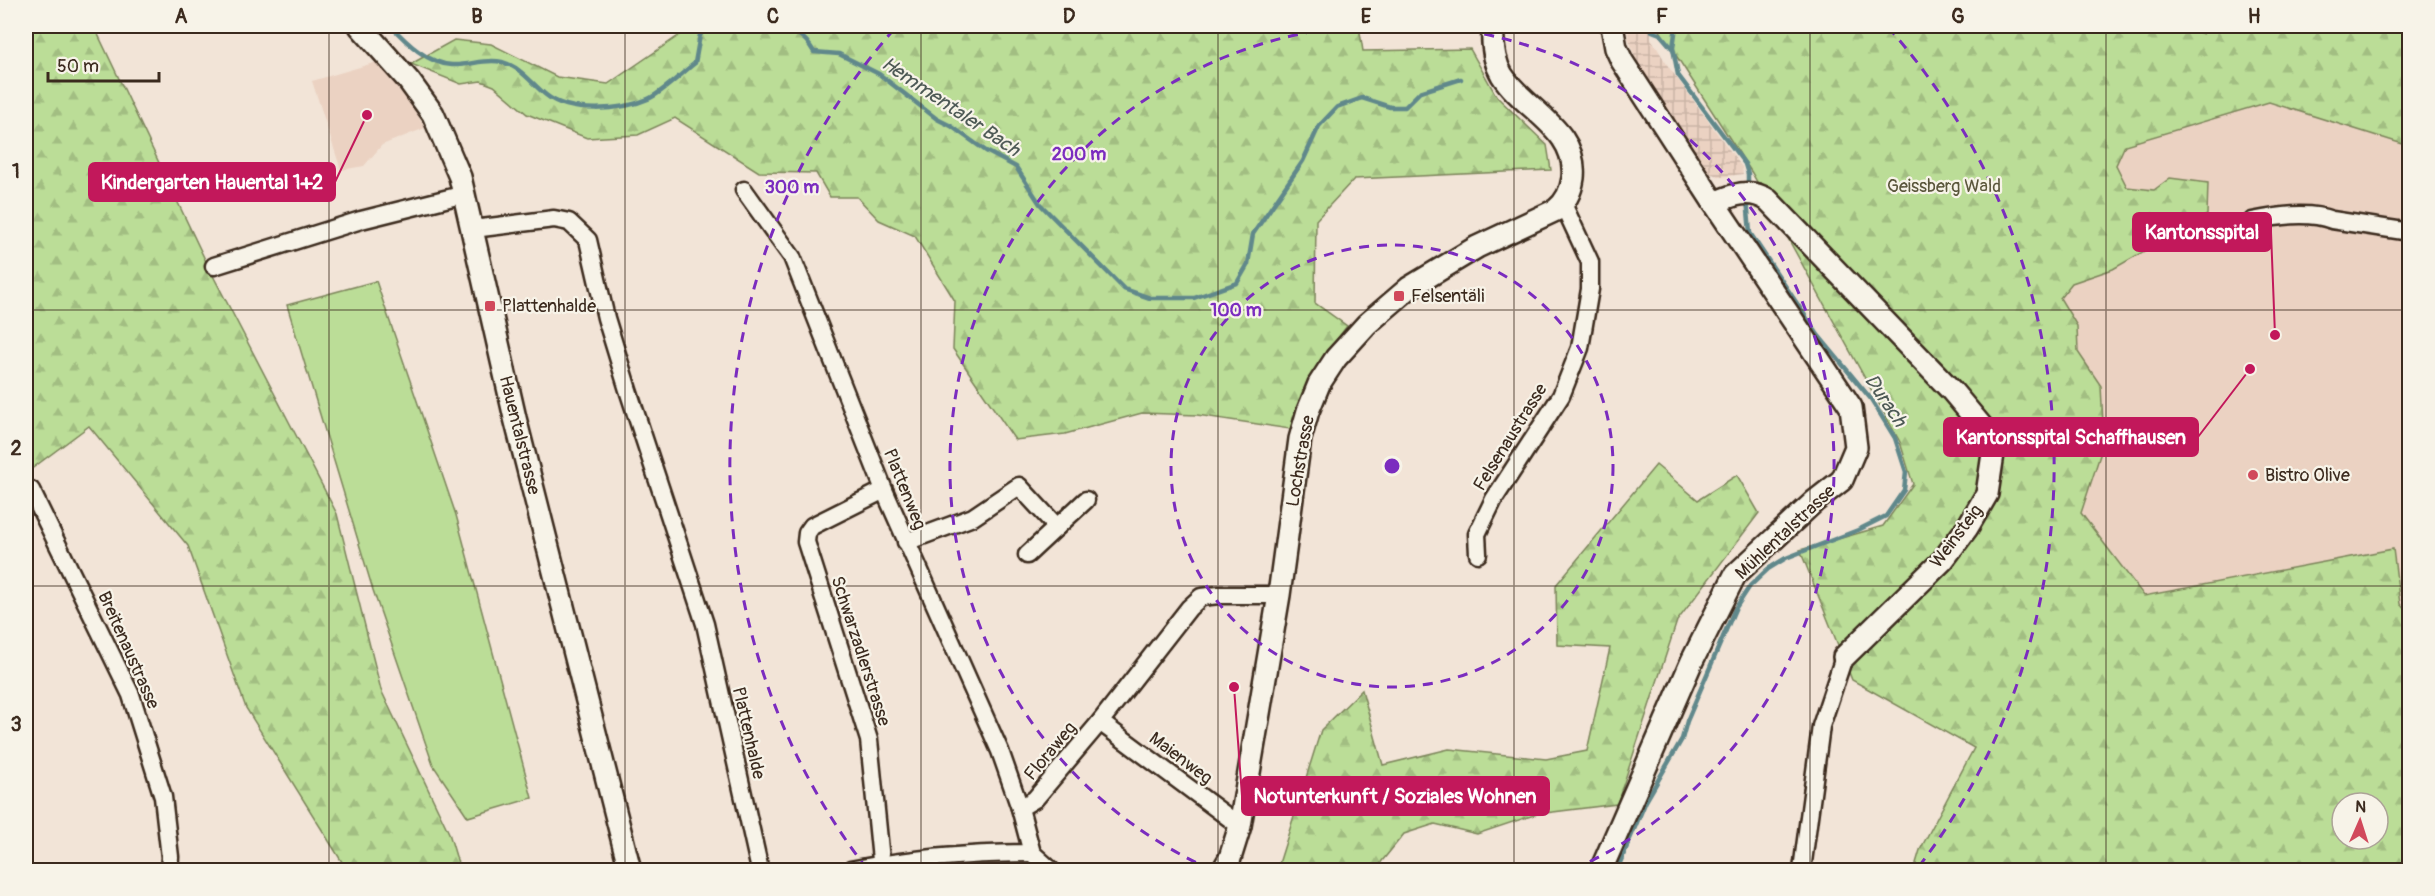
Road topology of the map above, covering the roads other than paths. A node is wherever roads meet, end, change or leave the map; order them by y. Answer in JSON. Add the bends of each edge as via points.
{"nodes":[{"id":1,"x":360,"y":26,"type":"edge"},
{"id":2,"x":1493,"y":26,"type":"edge"},
{"id":3,"x":1612,"y":26,"type":"edge"},
{"id":4,"x":744,"y":190,"type":"dead end"},
{"id":5,"x":465,"y":194,"type":"junction"},
{"id":6,"x":1713,"y":203,"type":"junction"},
{"id":7,"x":1563,"y":204,"type":"junction"},
{"id":8,"x":2252,"y":221,"type":"dead end"},
{"id":9,"x":473,"y":229,"type":"junction"},
{"id":10,"x":2409,"y":232,"type":"edge"},
{"id":11,"x":214,"y":266,"type":"dead end"},
{"id":12,"x":31,"y":490,"type":"dead end"},
{"id":13,"x":884,"y":490,"type":"junction"},
{"id":14,"x":1086,"y":500,"type":"dead end"},
{"id":15,"x":1057,"y":527,"type":"junction"},
{"id":16,"x":906,"y":542,"type":"junction"},
{"id":17,"x":1478,"y":554,"type":"dead end"},
{"id":18,"x":1027,"y":555,"type":"dead end"},
{"id":19,"x":1279,"y":595,"type":"junction"},
{"id":20,"x":1844,"y":657,"type":"joint"},
{"id":21,"x":1100,"y":722,"type":"junction"},
{"id":22,"x":1020,"y":808,"type":"junction"},
{"id":23,"x":1240,"y":826,"type":"junction"},
{"id":24,"x":1032,"y":852,"type":"junction"},
{"id":25,"x":881,"y":867,"type":"edge"},
{"id":26,"x":169,"y":870,"type":"edge"},
{"id":27,"x":630,"y":870,"type":"edge"},
{"id":28,"x":760,"y":870,"type":"edge"},
{"id":29,"x":850,"y":870,"type":"edge"},
{"id":30,"x":1051,"y":870,"type":"edge"},
{"id":31,"x":1223,"y":870,"type":"edge"},
{"id":32,"x":1601,"y":870,"type":"edge"},
{"id":33,"x":1802,"y":870,"type":"edge"}],
"edges":[{"from":1,"to":5,"type":"street","name":"Hauentalstrasse","via":[[433,114],[456,163]]},
{"from":2,"to":7,"type":"street","via":[[1495,58],[1502,74],[1568,146],[1574,169]]},
{"from":3,"to":6,"type":"street","name":"Mühlentalstrasse","via":[[1622,61]]},
{"from":4,"to":13,"type":"street","name":"Plattenweg","via":[[792,257]]},
{"from":5,"to":9,"type":"street","name":"Hauentalstrasse"},
{"from":5,"to":11,"type":"street","via":[[362,220]]},
{"from":6,"to":20,"type":"street","name":"Weinsteig","via":[[1747,194],[1768,200],[1952,391],[1983,428],[1993,454],[1987,494],[1967,528],[1942,560]]},
{"from":6,"to":32,"type":"street","name":"Mühlentalstrasse","via":[[1851,407],[1856,447],[1842,480],[1735,575],[1692,660]]},
{"from":7,"to":17,"type":"street","name":"Felsenaustrasse","via":[[1590,262],[1590,289],[1580,348],[1561,396],[1494,499],[1477,534]]},
{"from":7,"to":19,"type":"street","name":"Lochstrasse","via":[[1468,251],[1409,288],[1367,324],[1336,358],[1319,384],[1300,439]]},
{"from":8,"to":10,"type":"street","via":[[2322,217]]},
{"from":9,"to":27,"type":"street","name":"Hauentalstrasse","via":[[515,418]]},
{"from":9,"to":28,"type":"street","name":"Plattenhalde","via":[[554,219],[569,222],[588,240],[624,380],[705,624]]},
{"from":12,"to":26,"type":"street","name":"Breitenaustrasse","via":[[131,695],[163,797]]},
{"from":13,"to":16,"type":"street","name":"Plattenweg"},
{"from":13,"to":25,"type":"street","name":"Schwarzadlerstrasse","via":[[812,526],[806,542],[869,740]]},
{"from":14,"to":15,"type":"street"},
{"from":15,"to":16,"type":"street","via":[[1019,486],[973,517]]},
{"from":15,"to":18,"type":"street"},
{"from":16,"to":22,"type":"street","name":"Plattenweg","via":[[1000,751]]},
{"from":19,"to":21,"type":"street","name":"Floraweg","via":[[1201,597]]},
{"from":19,"to":23,"type":"street","name":"Lochstrasse"},
{"from":20,"to":33,"type":"street","name":"Weinsteig","via":[[1821,726]]},
{"from":21,"to":22,"type":"street","name":"Floraweg","via":[[1035,799]]},
{"from":21,"to":23,"type":"street","name":"Maienweg"},
{"from":22,"to":24,"type":"street"},
{"from":23,"to":31,"type":"street","name":"Lochstrasse"},
{"from":24,"to":25,"type":"street"},
{"from":24,"to":30,"type":"street"},
{"from":25,"to":29,"type":"street"}]}
